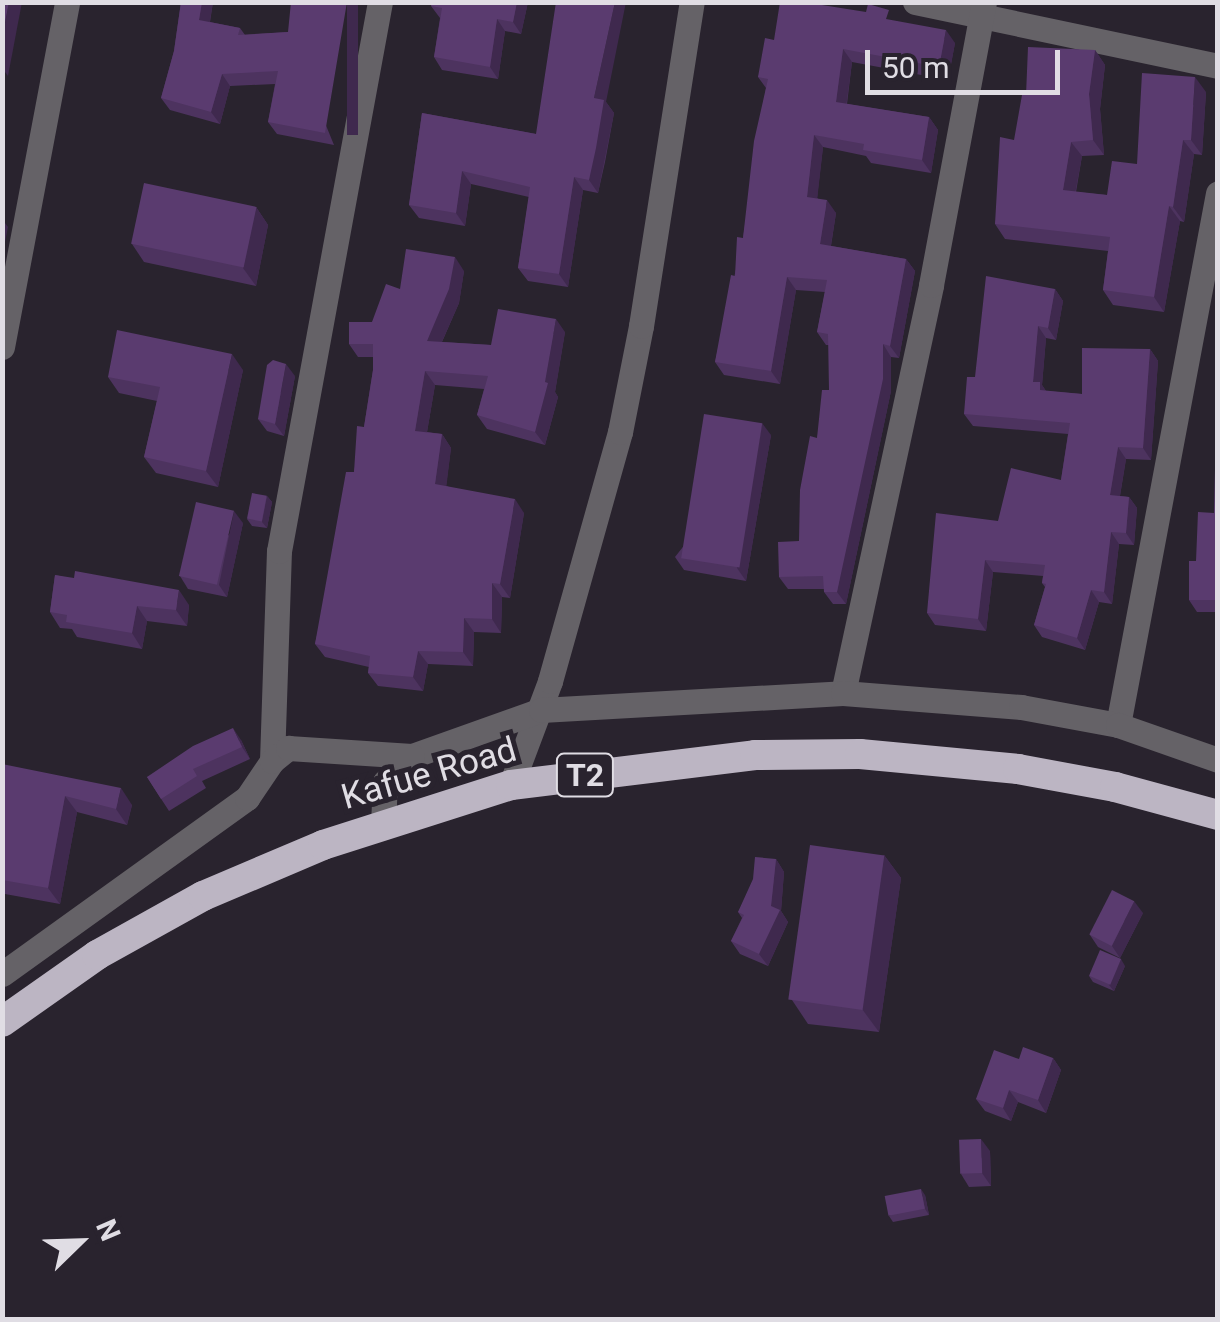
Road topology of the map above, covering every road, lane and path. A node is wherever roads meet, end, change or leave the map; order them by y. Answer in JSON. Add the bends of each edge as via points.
{"nodes":[{"id":1,"x":67,"y":2,"type":"edge"},
{"id":2,"x":380,"y":2,"type":"edge"},
{"id":3,"x":692,"y":2,"type":"edge"},
{"id":4,"x":915,"y":2,"type":"edge"},
{"id":5,"x":983,"y":9,"type":"edge"},
{"id":6,"x":1218,"y":66,"type":"edge"},
{"id":7,"x":1218,"y":193,"type":"edge"},
{"id":8,"x":2,"y":347,"type":"edge"},
{"id":9,"x":842,"y":692,"type":"junction"},
{"id":10,"x":541,"y":710,"type":"junction"},
{"id":11,"x":1118,"y":726,"type":"junction"},
{"id":12,"x":412,"y":756,"type":"junction"},
{"id":13,"x":1218,"y":760,"type":"edge"},
{"id":14,"x":272,"y":762,"type":"junction"},
{"id":15,"x":511,"y":784,"type":"junction"},
{"id":16,"x":1218,"y":814,"type":"edge"},
{"id":17,"x":383,"y":824,"type":"junction"},
{"id":18,"x":2,"y":974,"type":"edge"},
{"id":19,"x":2,"y":1022,"type":"edge"}],
"edges":[{"from":1,"to":8,"type":"street"},
{"from":2,"to":14,"type":"street","via":[[279,551]]},
{"from":3,"to":10,"type":"street","via":[[620,432]]},
{"from":4,"to":5,"type":"street"},
{"from":5,"to":6,"type":"street"},
{"from":5,"to":9,"type":"street"},
{"from":7,"to":11,"type":"street"},
{"from":9,"to":10,"type":"street"},
{"from":9,"to":11,"type":"street","via":[[1022,708]]},
{"from":10,"to":12,"type":"street"},
{"from":10,"to":15,"type":"street"},
{"from":11,"to":13,"type":"street"},
{"from":12,"to":14,"type":"street","via":[[288,748]]},
{"from":12,"to":17,"type":"street","via":[[385,782]]},
{"from":14,"to":18,"type":"street","via":[[247,798]]},
{"from":15,"to":16,"type":"highway","name":"Kafue Road","number":"T2","via":[[755,755],[860,754],[1018,769]]},
{"from":15,"to":17,"type":"highway","name":"Kafue Road","number":"T2"},
{"from":17,"to":19,"type":"highway","name":"Kafue Road","number":"T2","via":[[186,905],[97,955]]}]}
